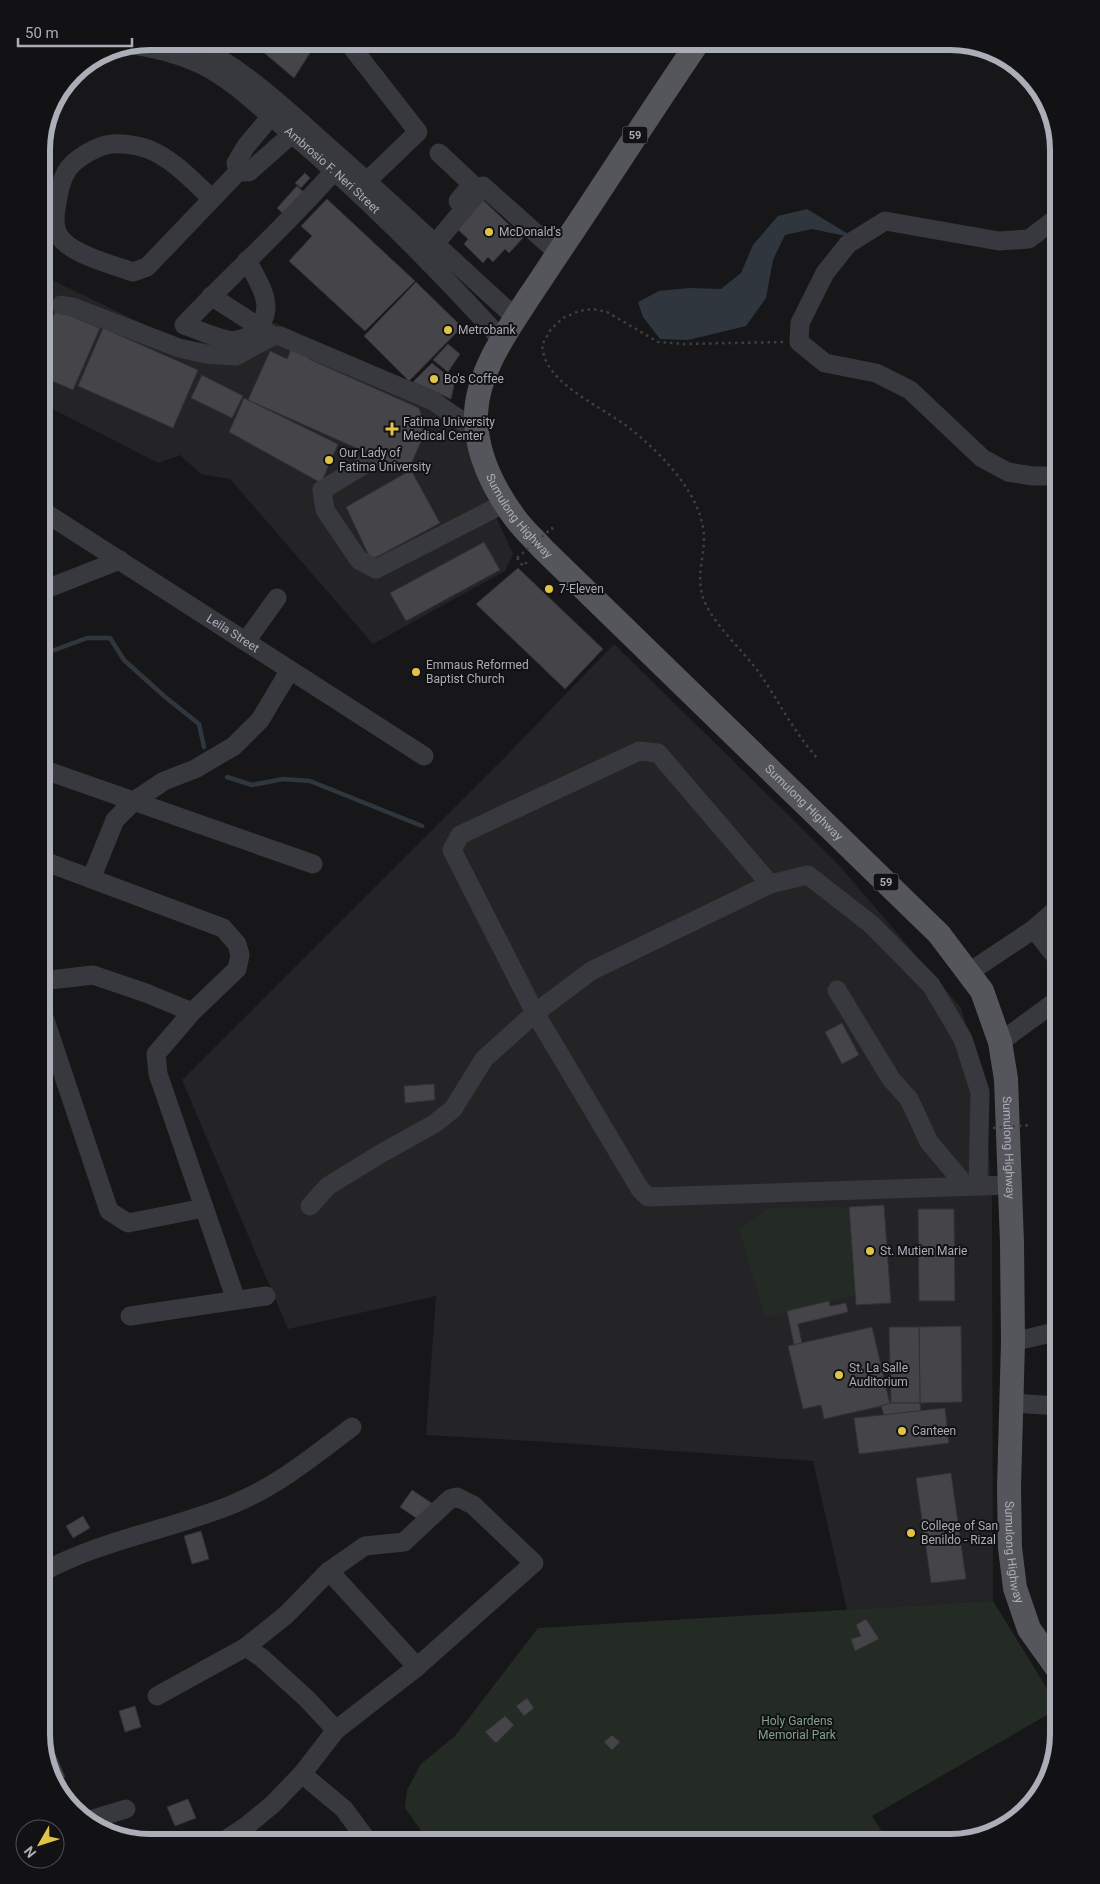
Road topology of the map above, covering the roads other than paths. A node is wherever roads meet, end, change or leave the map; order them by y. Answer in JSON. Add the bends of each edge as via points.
{"nodes":[{"id":1,"x":164,"y":50,"type":"edge"},
{"id":2,"x":207,"y":50,"type":"edge"},
{"id":3,"x":354,"y":50,"type":"edge"},
{"id":4,"x":693,"y":50,"type":"edge"},
{"id":5,"x":276,"y":111,"type":"junction"},
{"id":6,"x":297,"y":128,"type":"junction"},
{"id":7,"x":439,"y":153,"type":"dead end"},
{"id":8,"x":334,"y":171,"type":"junction"},
{"id":9,"x":238,"y":172,"type":"junction"},
{"id":10,"x":367,"y":181,"type":"junction"},
{"id":11,"x":211,"y":198,"type":"junction"},
{"id":12,"x":1050,"y":223,"type":"edge"},
{"id":13,"x":422,"y":238,"type":"junction"},
{"id":14,"x":558,"y":253,"type":"junction"},
{"id":15,"x":248,"y":260,"type":"junction"},
{"id":16,"x":211,"y":296,"type":"junction"},
{"id":17,"x":61,"y":305,"type":"dead end"},
{"id":18,"x":516,"y":318,"type":"junction"},
{"id":19,"x":266,"y":332,"type":"junction"},
{"id":20,"x":502,"y":340,"type":"junction"},
{"id":21,"x":476,"y":431,"type":"junction"},
{"id":22,"x":372,"y":460,"type":"dead end"},
{"id":23,"x":1050,"y":476,"type":"edge"},
{"id":24,"x":505,"y":503,"type":"junction"},
{"id":25,"x":50,"y":516,"type":"edge"},
{"id":26,"x":120,"y":560,"type":"junction"},
{"id":27,"x":50,"y":587,"type":"edge"},
{"id":28,"x":277,"y":598,"type":"dead end"},
{"id":29,"x":246,"y":641,"type":"junction"},
{"id":30,"x":290,"y":670,"type":"junction"},
{"id":31,"x":424,"y":756,"type":"dead end"},
{"id":32,"x":50,"y":772,"type":"edge"},
{"id":33,"x":134,"y":802,"type":"junction"},
{"id":34,"x":50,"y":863,"type":"edge"},
{"id":35,"x":313,"y":864,"type":"dead end"},
{"id":36,"x":91,"y":879,"type":"junction"},
{"id":37,"x":770,"y":884,"type":"junction"},
{"id":38,"x":1050,"y":915,"type":"edge"},
{"id":39,"x":1034,"y":929,"type":"junction"},
{"id":40,"x":1048,"y":947,"type":"tunnel mouth"},
{"id":41,"x":968,"y":973,"type":"junction"},
{"id":42,"x":50,"y":980,"type":"edge"},
{"id":43,"x":837,"y":990,"type":"dead end"},
{"id":44,"x":1050,"y":1006,"type":"edge"},
{"id":45,"x":192,"y":1012,"type":"junction"},
{"id":46,"x":534,"y":1013,"type":"junction"},
{"id":47,"x":50,"y":1035,"type":"edge"},
{"id":48,"x":1000,"y":1042,"type":"junction"},
{"id":49,"x":1010,"y":1184,"type":"junction"},
{"id":50,"x":972,"y":1186,"type":"junction"},
{"id":51,"x":310,"y":1206,"type":"dead end"},
{"id":52,"x":204,"y":1208,"type":"junction"},
{"id":53,"x":266,"y":1296,"type":"dead end"},
{"id":54,"x":236,"y":1300,"type":"junction"},
{"id":55,"x":130,"y":1316,"type":"dead end"},
{"id":56,"x":1050,"y":1333,"type":"edge"},
{"id":57,"x":1013,"y":1342,"type":"junction"},
{"id":58,"x":1012,"y":1403,"type":"junction"},
{"id":59,"x":1050,"y":1405,"type":"edge"},
{"id":60,"x":352,"y":1428,"type":"dead end"},
{"id":61,"x":50,"y":1569,"type":"edge"},
{"id":62,"x":329,"y":1571,"type":"junction"},
{"id":63,"x":246,"y":1648,"type":"junction"},
{"id":64,"x":1050,"y":1658,"type":"edge"},
{"id":65,"x":417,"y":1667,"type":"junction"},
{"id":66,"x":157,"y":1696,"type":"dead end"},
{"id":67,"x":336,"y":1730,"type":"junction"},
{"id":68,"x":302,"y":1774,"type":"junction"},
{"id":69,"x":126,"y":1808,"type":"dead end"},
{"id":70,"x":96,"y":1818,"type":"edge"},
{"id":71,"x":234,"y":1834,"type":"edge"},
{"id":72,"x":362,"y":1834,"type":"edge"}],
"edges":[{"from":1,"to":5,"type":"street","name":"Ambrosio F. Neri Street","via":[[222,76]]},
{"from":2,"to":5,"type":"street","name":"Ambrosio F. Neri Street","via":[[233,67]]},
{"from":3,"to":10,"type":"street","via":[[418,132]]},
{"from":4,"to":14,"type":"main road","name":"Sumulong Highway","number":"59"},
{"from":5,"to":6,"type":"street","name":"Ambrosio F. Neri Street"},
{"from":5,"to":9,"type":"street","via":[[246,146],[236,163]]},
{"from":6,"to":8,"type":"street","name":"Ambrosio F. Neri Street"},
{"from":6,"to":9,"type":"street","via":[[249,172]]},
{"from":6,"to":10,"type":"street","name":"Ambrosio F. Neri Street"},
{"from":7,"to":13,"type":"street","via":[[472,184]]},
{"from":8,"to":13,"type":"street","name":"Ambrosio F. Neri Street"},
{"from":8,"to":15,"type":"street"},
{"from":9,"to":11,"type":"street"},
{"from":10,"to":13,"type":"street","name":"Ambrosio F. Neri Street"},
{"from":11,"to":11,"type":"street","via":[[147,267],[133,272],[80,252],[63,241],[56,230],[56,203],[69,167],[107,145],[127,145],[162,156],[180,168]]},
{"from":12,"to":23,"type":"street","via":[[1029,239],[999,241],[885,221],[848,244],[825,273],[800,323],[799,342],[825,363],[876,374],[910,390],[982,458],[1008,472]]},
{"from":13,"to":14,"type":"street","via":[[483,186]]},
{"from":13,"to":18,"type":"street","name":"Ambrosio F. Neri Street"},
{"from":13,"to":20,"type":"street","name":"Ambrosio F. Neri Street","via":[[450,282]]},
{"from":14,"to":18,"type":"main road","name":"Sumulong Highway","number":"59"},
{"from":15,"to":16,"type":"street"},
{"from":15,"to":19,"type":"street","via":[[266,298]]},
{"from":16,"to":19,"type":"street"},
{"from":16,"to":19,"type":"street","via":[[184,325],[230,341]]},
{"from":17,"to":19,"type":"street","via":[[179,348],[206,354],[236,356]]},
{"from":18,"to":20,"type":"main road","name":"Sumulong Highway","number":"59"},
{"from":19,"to":21,"type":"street","via":[[433,401]]},
{"from":20,"to":21,"type":"main road","name":"Sumulong Highway","number":"59","via":[[481,388]]},
{"from":21,"to":24,"type":"main road","name":"Sumulong Highway","number":"59","via":[[481,454]]},
{"from":22,"to":24,"type":"street","via":[[322,490],[325,510],[359,560],[376,569]]},
{"from":24,"to":41,"type":"main road","name":"Sumulong Highway","number":"59","via":[[543,549],[939,934]]},
{"from":25,"to":26,"type":"street","name":"Leila Street"},
{"from":26,"to":27,"type":"street"},
{"from":26,"to":29,"type":"street","name":"Leila Street"},
{"from":28,"to":29,"type":"street"},
{"from":29,"to":30,"type":"street","name":"Leila Street"},
{"from":30,"to":31,"type":"street","name":"Leila Street"},
{"from":30,"to":33,"type":"street","via":[[260,720],[234,746],[196,769],[164,781]]},
{"from":32,"to":33,"type":"street"},
{"from":33,"to":35,"type":"street"},
{"from":33,"to":36,"type":"street","via":[[115,820]]},
{"from":34,"to":36,"type":"street"},
{"from":36,"to":45,"type":"street","via":[[223,928],[237,944],[240,955],[237,969]]},
{"from":37,"to":46,"type":"street","via":[[591,971]]},
{"from":37,"to":46,"type":"street","via":[[658,753],[639,751],[460,835],[452,850]]},
{"from":37,"to":50,"type":"street","via":[[808,875],[872,925],[931,985],[963,1039],[980,1092]]},
{"from":38,"to":39,"type":"street"},
{"from":39,"to":40,"type":"street"},
{"from":39,"to":41,"type":"street"},
{"from":41,"to":48,"type":"main road","name":"Sumulong Highway","number":"59","via":[[982,991]]},
{"from":42,"to":45,"type":"street","via":[[93,975]]},
{"from":43,"to":50,"type":"street","via":[[891,1079],[909,1099],[929,1142]]},
{"from":44,"to":48,"type":"street"},
{"from":45,"to":52,"type":"street","via":[[156,1054],[158,1074]]},
{"from":46,"to":50,"type":"street","via":[[640,1189],[648,1197]]},
{"from":46,"to":51,"type":"street","via":[[484,1059],[453,1109],[434,1124],[328,1186]]},
{"from":47,"to":52,"type":"street","via":[[109,1211],[128,1223]]},
{"from":48,"to":49,"type":"main road","name":"Sumulong Highway","number":"59","via":[[1006,1079]]},
{"from":49,"to":50,"type":"street"},
{"from":49,"to":57,"type":"main road","name":"Sumulong Highway","number":"59"},
{"from":52,"to":54,"type":"street"},
{"from":53,"to":54,"type":"street"},
{"from":54,"to":55,"type":"street"},
{"from":56,"to":57,"type":"street"},
{"from":57,"to":58,"type":"main road","name":"Sumulong Highway","number":"59"},
{"from":58,"to":59,"type":"street"},
{"from":58,"to":64,"type":"main road","name":"Sumulong Highway","number":"59","via":[[1010,1527],[1015,1588],[1029,1629]]},
{"from":60,"to":61,"type":"street","via":[[284,1478],[232,1504],[86,1552]]},
{"from":62,"to":63,"type":"street","via":[[286,1615]]},
{"from":62,"to":65,"type":"street"},
{"from":62,"to":65,"type":"street","via":[[365,1546],[404,1542],[450,1499],[457,1497],[473,1505],[528,1556],[534,1563]]},
{"from":63,"to":66,"type":"street"},
{"from":63,"to":67,"type":"street","via":[[262,1658]]},
{"from":65,"to":67,"type":"street"},
{"from":67,"to":68,"type":"street"},
{"from":68,"to":71,"type":"street","via":[[272,1805]]},
{"from":68,"to":72,"type":"street","via":[[344,1809]]},
{"from":69,"to":70,"type":"street"}]}
